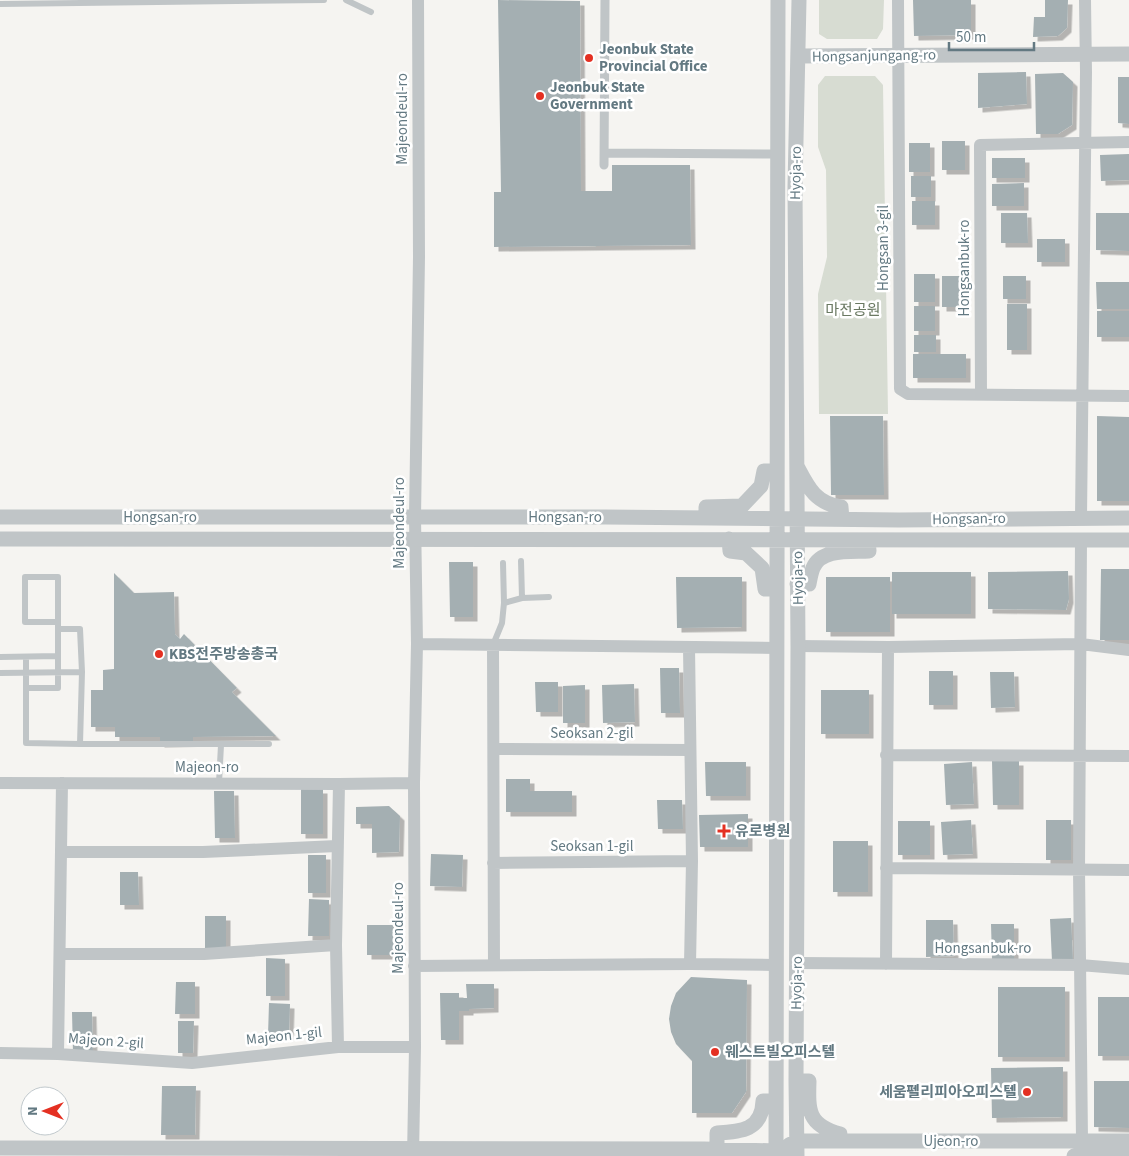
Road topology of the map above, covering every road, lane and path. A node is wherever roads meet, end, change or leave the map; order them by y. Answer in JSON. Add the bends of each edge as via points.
{"nodes":[{"id":1,"x":324,"y":0,"type":"edge"},
{"id":2,"x":346,"y":0,"type":"edge"},
{"id":3,"x":418,"y":0,"type":"edge"},
{"id":4,"x":605,"y":0,"type":"edge"},
{"id":5,"x":778,"y":0,"type":"edge"},
{"id":6,"x":799,"y":0,"type":"edge"},
{"id":7,"x":898,"y":0,"type":"edge"},
{"id":8,"x":1085,"y":0,"type":"edge"},
{"id":9,"x":0,"y":4,"type":"edge"},
{"id":10,"x":371,"y":12,"type":"dead end"},
{"id":11,"x":1086,"y":54,"type":"junction"},
{"id":12,"x":1129,"y":54,"type":"edge"},
{"id":13,"x":898,"y":55,"type":"junction"},
{"id":14,"x":798,"y":56,"type":"junction"},
{"id":15,"x":1085,"y":142,"type":"junction"},
{"id":16,"x":1129,"y":142,"type":"edge"},
{"id":17,"x":604,"y":153,"type":"junction"},
{"id":18,"x":777,"y":154,"type":"junction"},
{"id":19,"x":604,"y":165,"type":"dead end"},
{"id":20,"x":981,"y":394,"type":"junction"},
{"id":21,"x":1083,"y":395,"type":"junction"},
{"id":22,"x":1129,"y":396,"type":"edge"},
{"id":23,"x":796,"y":466,"type":"junction"},
{"id":24,"x":776,"y":470,"type":"junction"},
{"id":25,"x":0,"y":517,"type":"edge"},
{"id":26,"x":415,"y":517,"type":"junction"},
{"id":27,"x":1081,"y":517,"type":"junction"},
{"id":28,"x":706,"y":518,"type":"junction"},
{"id":29,"x":777,"y":518,"type":"junction"},
{"id":30,"x":797,"y":518,"type":"junction"},
{"id":31,"x":1129,"y":518,"type":"edge"},
{"id":32,"x":842,"y":519,"type":"junction"},
{"id":33,"x":0,"y":538,"type":"edge"},
{"id":34,"x":415,"y":538,"type":"junction"},
{"id":35,"x":729,"y":539,"type":"junction"},
{"id":36,"x":777,"y":539,"type":"junction"},
{"id":37,"x":797,"y":539,"type":"junction"},
{"id":38,"x":868,"y":540,"type":"junction"},
{"id":39,"x":1081,"y":540,"type":"junction"},
{"id":40,"x":1129,"y":540,"type":"edge"},
{"id":41,"x":522,"y":561,"type":"dead end"},
{"id":42,"x":504,"y":563,"type":"dead end"},
{"id":43,"x":798,"y":584,"type":"junction"},
{"id":44,"x":777,"y":589,"type":"junction"},
{"id":45,"x":522,"y":598,"type":"junction"},
{"id":46,"x":549,"y":598,"type":"dead end"},
{"id":47,"x":504,"y":603,"type":"junction"},
{"id":48,"x":58,"y":626,"type":"junction"},
{"id":49,"x":417,"y":644,"type":"junction"},
{"id":50,"x":1081,"y":644,"type":"junction"},
{"id":51,"x":493,"y":645,"type":"junction"},
{"id":52,"x":798,"y":646,"type":"junction"},
{"id":53,"x":690,"y":647,"type":"junction"},
{"id":54,"x":888,"y":647,"type":"junction"},
{"id":55,"x":777,"y":648,"type":"junction"},
{"id":56,"x":1129,"y":650,"type":"edge"},
{"id":57,"x":58,"y":656,"type":"junction"},
{"id":58,"x":0,"y":657,"type":"edge"},
{"id":59,"x":26,"y":657,"type":"junction"},
{"id":60,"x":58,"y":671,"type":"junction"},
{"id":61,"x":0,"y":672,"type":"edge"},
{"id":62,"x":26,"y":672,"type":"junction"},
{"id":63,"x":82,"y":672,"type":"junction"},
{"id":64,"x":26,"y":688,"type":"junction"},
{"id":65,"x":80,"y":744,"type":"junction"},
{"id":66,"x":221,"y":744,"type":"junction"},
{"id":67,"x":269,"y":744,"type":"dead end"},
{"id":68,"x":494,"y":749,"type":"junction"},
{"id":69,"x":690,"y":750,"type":"junction"},
{"id":70,"x":886,"y":755,"type":"junction"},
{"id":71,"x":1080,"y":756,"type":"junction"},
{"id":72,"x":1129,"y":756,"type":"edge"},
{"id":73,"x":0,"y":783,"type":"edge"},
{"id":74,"x":62,"y":783,"type":"junction"},
{"id":75,"x":219,"y":783,"type":"junction"},
{"id":76,"x":414,"y":783,"type":"junction"},
{"id":77,"x":338,"y":784,"type":"junction"},
{"id":78,"x":337,"y":846,"type":"junction"},
{"id":79,"x":61,"y":852,"type":"junction"},
{"id":80,"x":692,"y":861,"type":"junction"},
{"id":81,"x":493,"y":863,"type":"junction"},
{"id":82,"x":886,"y":868,"type":"junction"},
{"id":83,"x":1079,"y":870,"type":"junction"},
{"id":84,"x":1129,"y":870,"type":"edge"},
{"id":85,"x":336,"y":946,"type":"junction"},
{"id":86,"x":60,"y":954,"type":"junction"},
{"id":87,"x":798,"y":963,"type":"junction"},
{"id":88,"x":690,"y":964,"type":"junction"},
{"id":89,"x":886,"y":964,"type":"junction"},
{"id":90,"x":494,"y":965,"type":"junction"},
{"id":91,"x":775,"y":965,"type":"junction"},
{"id":92,"x":1080,"y":965,"type":"junction"},
{"id":93,"x":414,"y":966,"type":"junction"},
{"id":94,"x":1129,"y":969,"type":"edge"},
{"id":95,"x":338,"y":1047,"type":"junction"},
{"id":96,"x":415,"y":1047,"type":"junction"},
{"id":97,"x":0,"y":1053,"type":"edge"},
{"id":98,"x":58,"y":1054,"type":"junction"},
{"id":99,"x":192,"y":1063,"type":"joint"},
{"id":100,"x":796,"y":1081,"type":"junction"},
{"id":101,"x":775,"y":1101,"type":"junction"},
{"id":102,"x":1082,"y":1140,"type":"junction"},
{"id":103,"x":840,"y":1141,"type":"junction"},
{"id":104,"x":1129,"y":1141,"type":"edge"},
{"id":105,"x":0,"y":1148,"type":"edge"},
{"id":106,"x":797,"y":1149,"type":"edge"},
{"id":107,"x":198,"y":1152,"type":"edge"},
{"id":108,"x":722,"y":1152,"type":"edge"},
{"id":109,"x":413,"y":1153,"type":"edge"},
{"id":110,"x":471,"y":1153,"type":"edge"},
{"id":111,"x":781,"y":1154,"type":"edge"},
{"id":112,"x":1074,"y":1156,"type":"edge"},
{"id":113,"x":1129,"y":1156,"type":"edge"}],
"edges":[{"from":1,"to":9,"type":"lane"},
{"from":2,"to":10,"type":"lane"},
{"from":3,"to":26,"type":"street","name":"Majeondeul-ro"},
{"from":4,"to":17,"type":"street"},
{"from":5,"to":18,"type":"street","name":"Hyoja-ro"},
{"from":6,"to":14,"type":"street","name":"Hyoja-ro"},
{"from":7,"to":13,"type":"street"},
{"from":8,"to":11,"type":"street"},
{"from":11,"to":12,"type":"street","name":"Hongsanjungang-ro"},
{"from":11,"to":13,"type":"street","name":"Hongsanjungang-ro"},
{"from":11,"to":15,"type":"street"},
{"from":13,"to":14,"type":"street","name":"Hongsanjungang-ro"},
{"from":13,"to":20,"type":"street","name":"Hongsan 3-gil","via":[[900,389],[908,394]]},
{"from":14,"to":23,"type":"street","name":"Hyoja-ro"},
{"from":15,"to":16,"type":"street","name":"Hongsanbuk-ro"},
{"from":15,"to":20,"type":"street","name":"Hongsanbuk-ro","via":[[980,145]]},
{"from":15,"to":21,"type":"street"},
{"from":17,"to":18,"type":"street"},
{"from":17,"to":19,"type":"street"},
{"from":18,"to":24,"type":"street","name":"Hyoja-ro"},
{"from":20,"to":21,"type":"street"},
{"from":21,"to":22,"type":"street"},
{"from":21,"to":27,"type":"street"},
{"from":23,"to":30,"type":"street","name":"Hyoja-ro"},
{"from":23,"to":32,"type":"street","via":[[817,496],[828,505],[841,507]]},
{"from":24,"to":28,"type":"street","via":[[764,471],[762,486],[742,506],[706,507]]},
{"from":24,"to":29,"type":"street","name":"Hyoja-ro"},
{"from":25,"to":26,"type":"street","name":"Hongsan-ro"},
{"from":26,"to":28,"type":"street","name":"Hongsan-ro"},
{"from":26,"to":34,"type":"street","name":"Majeondeul-ro"},
{"from":27,"to":31,"type":"street","name":"Hongsan-ro"},
{"from":27,"to":32,"type":"street","name":"Hongsan-ro"},
{"from":28,"to":29,"type":"street","name":"Hongsan-ro"},
{"from":29,"to":30,"type":"street","name":"Hongsan-ro"},
{"from":29,"to":36,"type":"street","name":"Hyoja-ro"},
{"from":30,"to":32,"type":"street","name":"Hongsan-ro"},
{"from":30,"to":37,"type":"street","name":"Hyoja-ro"},
{"from":33,"to":34,"type":"street","name":"Hongsan-ro"},
{"from":34,"to":35,"type":"street","name":"Hongsan-ro"},
{"from":34,"to":49,"type":"street","name":"Majeondeul-ro"},
{"from":35,"to":36,"type":"street","name":"Hongsan-ro"},
{"from":35,"to":44,"type":"street","via":[[730,551],[746,553],[762,568],[765,589]]},
{"from":36,"to":37,"type":"street","name":"Hongsan-ro"},
{"from":36,"to":44,"type":"street","name":"Hyoja-ro"},
{"from":37,"to":38,"type":"street","name":"Hongsan-ro"},
{"from":37,"to":43,"type":"street","name":"Hyoja-ro"},
{"from":38,"to":39,"type":"street","name":"Hongsan-ro"},
{"from":38,"to":43,"type":"street","via":[[869,551],[825,555],[814,566],[809,584]]},
{"from":39,"to":40,"type":"street","name":"Hongsan-ro"},
{"from":39,"to":50,"type":"street"},
{"from":41,"to":45,"type":"lane"},
{"from":42,"to":47,"type":"lane"},
{"from":43,"to":52,"type":"street","name":"Hyoja-ro"},
{"from":44,"to":55,"type":"street","name":"Hyoja-ro"},
{"from":45,"to":46,"type":"lane"},
{"from":45,"to":47,"type":"lane"},
{"from":47,"to":51,"type":"lane","via":[[502,623]]},
{"from":48,"to":48,"type":"lane","via":[[58,577],[25,576],[25,622]]},
{"from":48,"to":57,"type":"lane"},
{"from":48,"to":63,"type":"lane","via":[[80,629]]},
{"from":49,"to":51,"type":"street"},
{"from":49,"to":76,"type":"street","name":"Majeondeul-ro"},
{"from":50,"to":54,"type":"street"},
{"from":50,"to":56,"type":"street"},
{"from":50,"to":71,"type":"street"},
{"from":51,"to":53,"type":"street"},
{"from":51,"to":68,"type":"street"},
{"from":52,"to":54,"type":"street"},
{"from":52,"to":87,"type":"street","name":"Hyoja-ro"},
{"from":53,"to":55,"type":"street"},
{"from":53,"to":69,"type":"street"},
{"from":54,"to":70,"type":"street"},
{"from":55,"to":91,"type":"street","name":"Hyoja-ro"},
{"from":57,"to":59,"type":"lane"},
{"from":57,"to":60,"type":"lane"},
{"from":58,"to":59,"type":"lane"},
{"from":59,"to":62,"type":"lane"},
{"from":60,"to":62,"type":"lane"},
{"from":60,"to":63,"type":"lane"},
{"from":60,"to":64,"type":"lane","via":[[58,688]]},
{"from":61,"to":62,"type":"lane"},
{"from":62,"to":64,"type":"lane"},
{"from":63,"to":65,"type":"lane"},
{"from":64,"to":65,"type":"lane","via":[[26,743]]},
{"from":65,"to":66,"type":"lane"},
{"from":66,"to":67,"type":"lane"},
{"from":66,"to":75,"type":"lane"},
{"from":68,"to":69,"type":"street","name":"Seoksan 2-gil"},
{"from":68,"to":81,"type":"street"},
{"from":69,"to":80,"type":"street"},
{"from":70,"to":71,"type":"street"},
{"from":70,"to":82,"type":"street"},
{"from":71,"to":72,"type":"street"},
{"from":71,"to":83,"type":"street"},
{"from":73,"to":74,"type":"street","name":"Majeon-ro"},
{"from":74,"to":75,"type":"street","name":"Majeon-ro"},
{"from":74,"to":79,"type":"street","name":"Majeon 2-gil"},
{"from":75,"to":77,"type":"street","name":"Majeon-ro"},
{"from":76,"to":77,"type":"street","name":"Majeon-ro"},
{"from":76,"to":93,"type":"street","name":"Majeondeul-ro"},
{"from":77,"to":78,"type":"street","name":"Majeon 1-gil"},
{"from":78,"to":79,"type":"street","via":[[203,852]]},
{"from":78,"to":85,"type":"street","name":"Majeon 1-gil"},
{"from":79,"to":86,"type":"street","name":"Majeon 2-gil"},
{"from":80,"to":81,"type":"street","name":"Seoksan 1-gil"},
{"from":80,"to":88,"type":"street"},
{"from":81,"to":90,"type":"street"},
{"from":82,"to":83,"type":"street"},
{"from":82,"to":89,"type":"street"},
{"from":83,"to":84,"type":"street"},
{"from":83,"to":92,"type":"street"},
{"from":85,"to":86,"type":"street","via":[[204,954]]},
{"from":85,"to":95,"type":"street","name":"Majeon 1-gil"},
{"from":86,"to":98,"type":"street","name":"Majeon 2-gil"},
{"from":87,"to":89,"type":"street","name":"Hongsanbuk-ro"},
{"from":87,"to":100,"type":"street","name":"Hyoja-ro"},
{"from":88,"to":90,"type":"street"},
{"from":88,"to":91,"type":"street"},
{"from":89,"to":92,"type":"street","name":"Hongsanbuk-ro"},
{"from":90,"to":93,"type":"street"},
{"from":91,"to":101,"type":"street","name":"Hyoja-ro"},
{"from":92,"to":94,"type":"street","name":"Hongsanbuk-ro"},
{"from":92,"to":102,"type":"street"},
{"from":93,"to":96,"type":"street","name":"Majeondeul-ro"},
{"from":95,"to":96,"type":"street"},
{"from":95,"to":99,"type":"street","name":"Majeon 1-gil"},
{"from":96,"to":109,"type":"street","name":"Majeondeul-ro"},
{"from":97,"to":98,"type":"street"},
{"from":98,"to":99,"type":"street","name":"Majeon 2-gil"},
{"from":100,"to":103,"type":"street","via":[[809,1081],[811,1116],[825,1130],[840,1134]]},
{"from":100,"to":106,"type":"street","name":"Hyoja-ro"},
{"from":101,"to":108,"type":"street","via":[[763,1101],[763,1112],[749,1129],[717,1133]]},
{"from":101,"to":111,"type":"street","name":"Hyoja-ro"},
{"from":102,"to":103,"type":"street","name":"Ujeon-ro"},
{"from":102,"to":104,"type":"street","name":"Ujeon-ro"},
{"from":102,"to":112,"type":"lane"},
{"from":103,"to":106,"type":"street","name":"Ujeon-ro"},
{"from":105,"to":107,"type":"street","name":"Ujeon-ro"},
{"from":106,"to":111,"type":"street","name":"Ujeon-ro"},
{"from":107,"to":109,"type":"street","name":"Ujeon-ro"},
{"from":108,"to":110,"type":"street","name":"Ujeon-ro"},
{"from":108,"to":111,"type":"street","name":"Ujeon-ro"},
{"from":109,"to":110,"type":"street","name":"Ujeon-ro"},
{"from":112,"to":113,"type":"street"}]}
